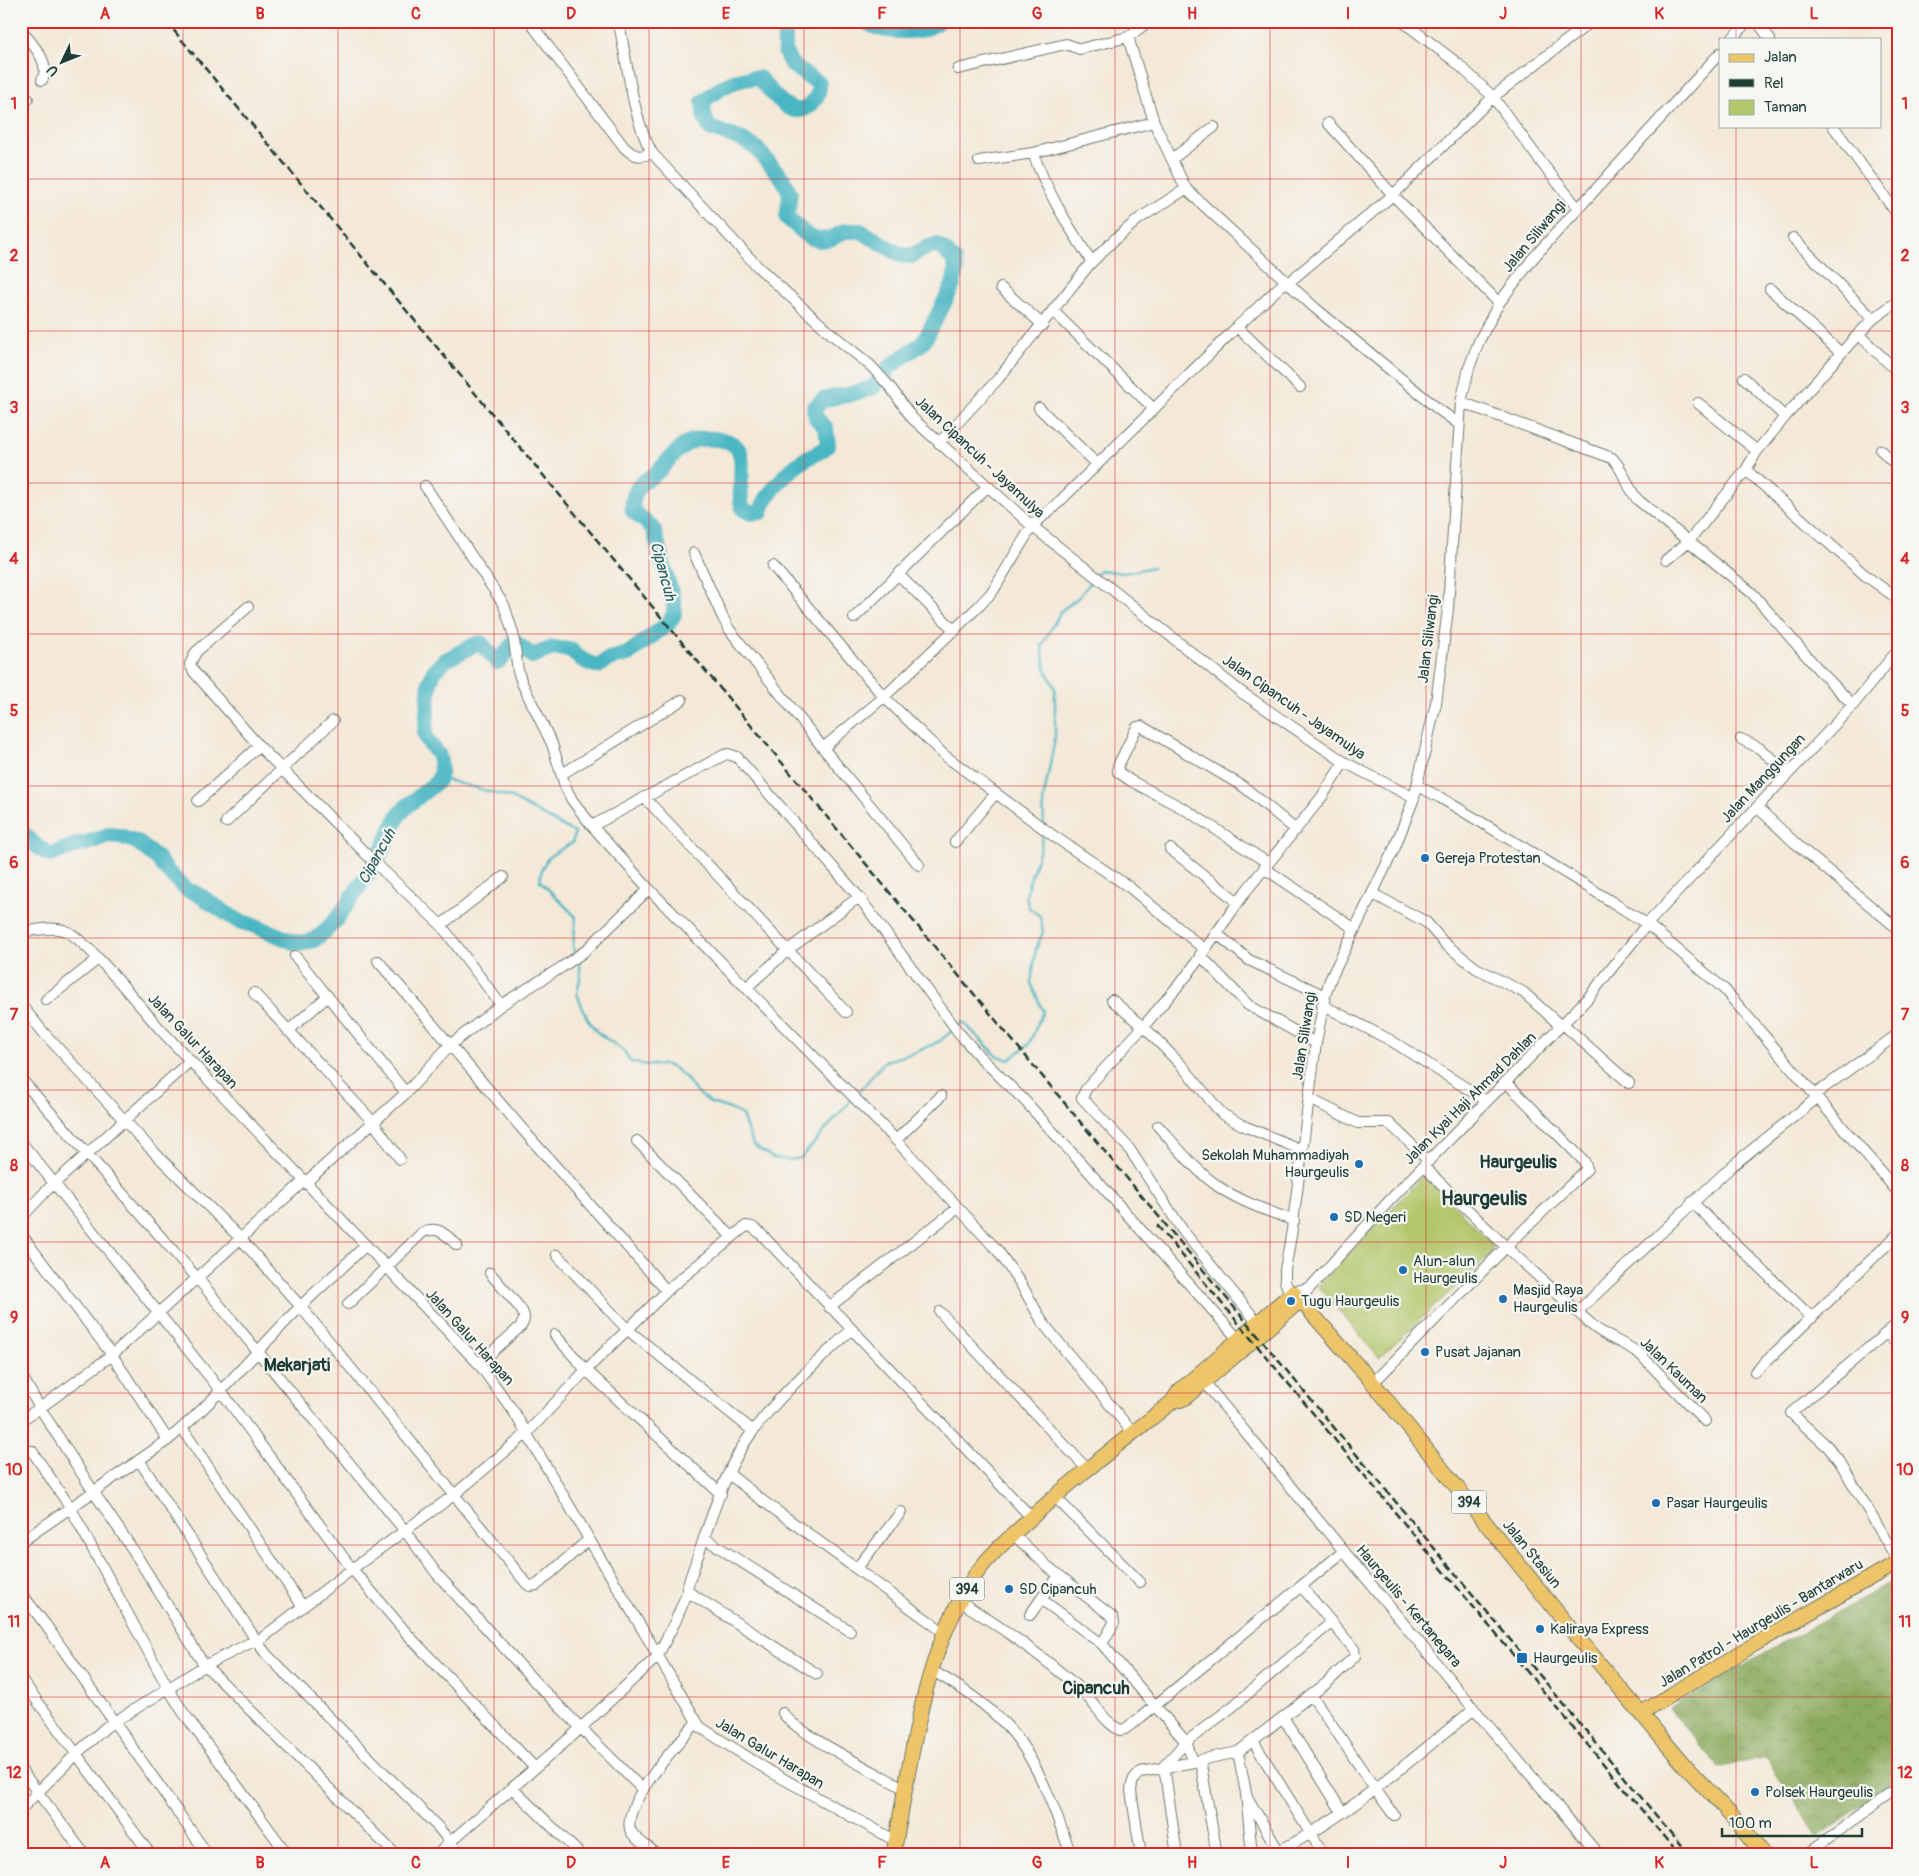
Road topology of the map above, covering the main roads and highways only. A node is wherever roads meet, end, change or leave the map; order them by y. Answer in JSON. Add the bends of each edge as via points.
{"nodes":[{"id":1,"x":1297,"y":1297,"type":"junction"},
{"id":2,"x":1201,"y":1378,"type":"junction"},
{"id":3,"x":1898,"y":1561,"type":"edge"},
{"id":4,"x":1641,"y":1714,"type":"junction"},
{"id":5,"x":893,"y":1855,"type":"edge"},
{"id":6,"x":1764,"y":1855,"type":"edge"}],
"edges":[{"from":1,"to":2,"type":"main road","number":"394"},
{"from":1,"to":2,"type":"main road","number":"394","via":[[1258,1323]]},
{"from":1,"to":4,"type":"main road","name":"Jalan Stasiun","number":"394","via":[[1373,1383]]},
{"from":2,"to":5,"type":"main road","number":"394","via":[[1180,1391],[1172,1402],[1054,1496],[980,1570],[945,1633],[931,1670],[921,1706]]},
{"from":3,"to":4,"type":"main road","name":"Jalan Patrol - Haurgeulis - Bantarwaru"},
{"from":4,"to":6,"type":"main road","name":"Jalan Stasiun"}]}
